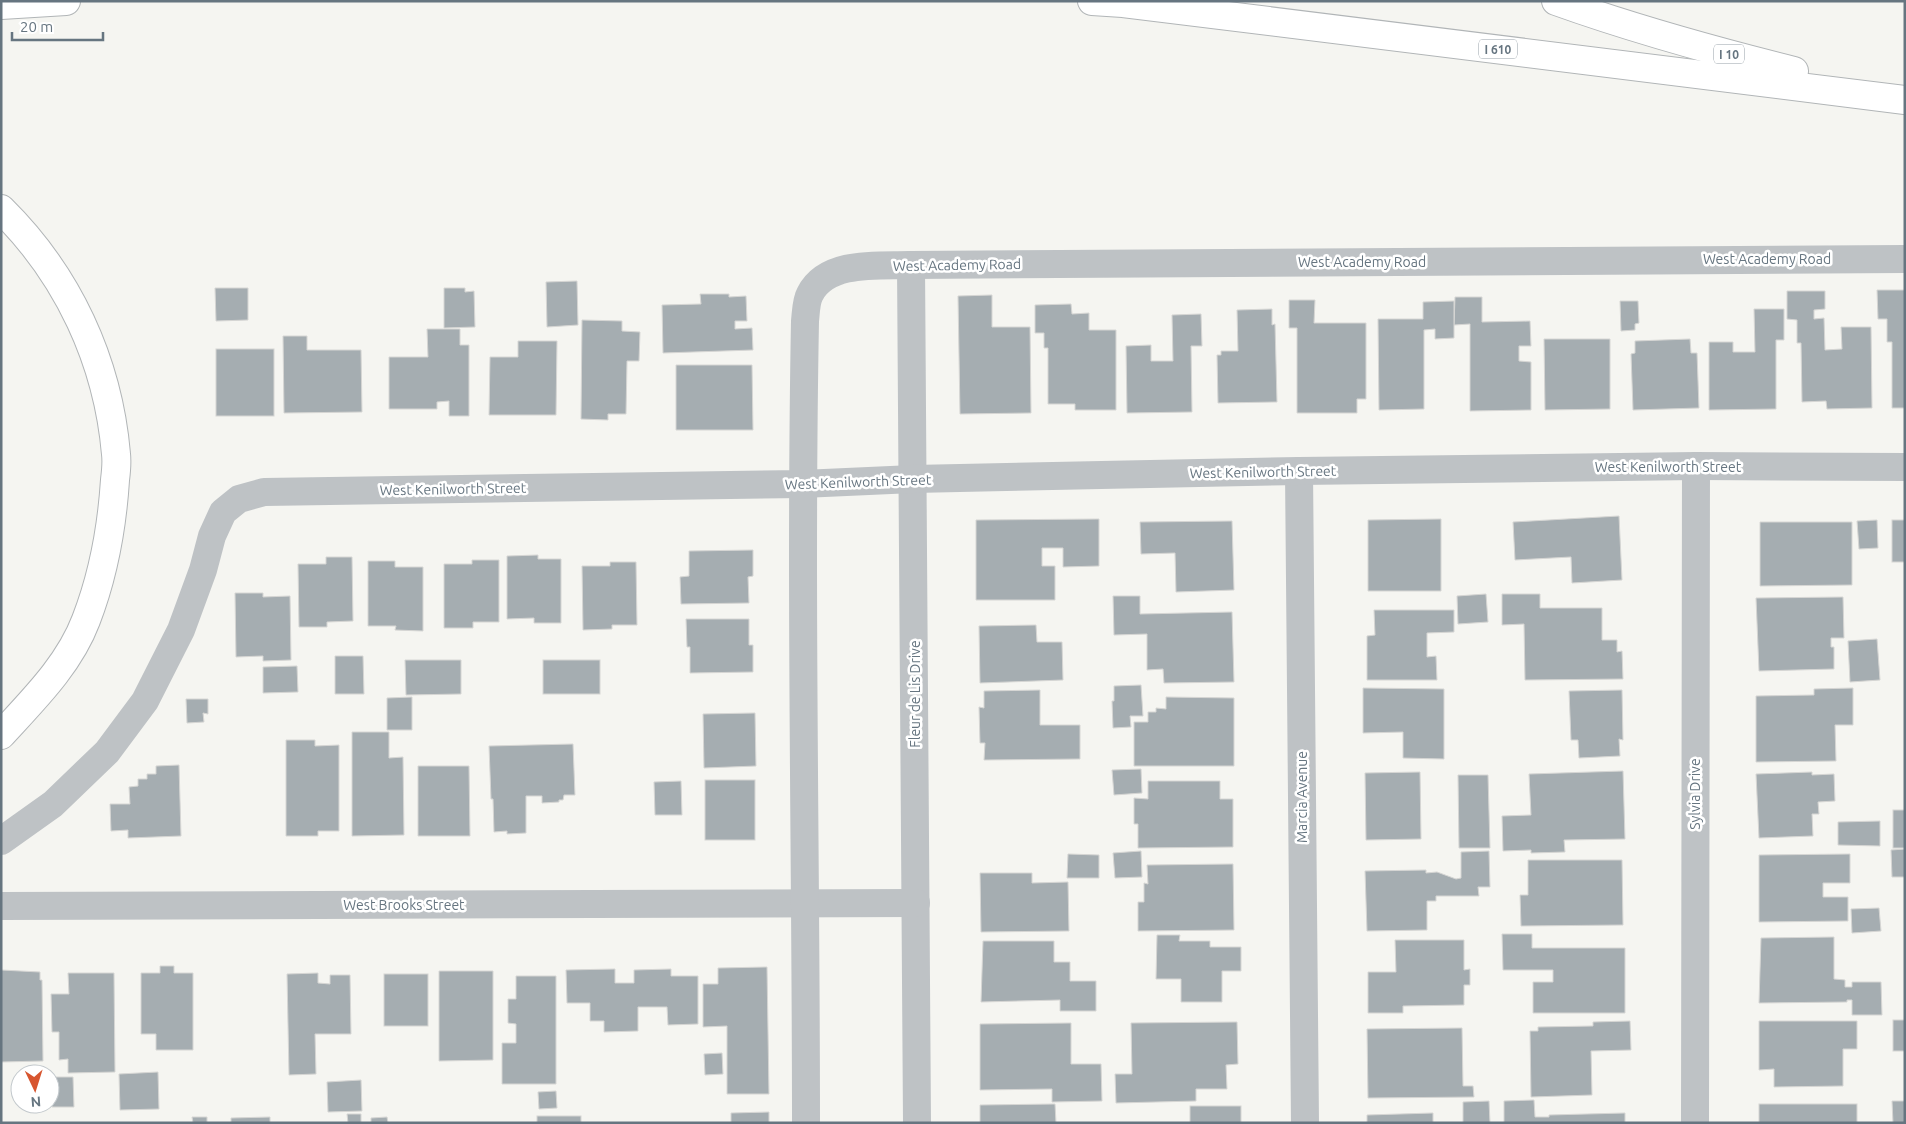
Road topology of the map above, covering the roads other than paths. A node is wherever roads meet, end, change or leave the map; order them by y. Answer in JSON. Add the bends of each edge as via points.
{"nodes":[{"id":1,"x":66,"y":1,"type":"edge"},
{"id":2,"x":1092,"y":1,"type":"edge"},
{"id":3,"x":1556,"y":1,"type":"edge"},
{"id":4,"x":1,"y":5,"type":"edge"},
{"id":5,"x":1905,"y":99,"type":"edge"},
{"id":6,"x":1,"y":210,"type":"edge"},
{"id":7,"x":1905,"y":258,"type":"edge"},
{"id":8,"x":911,"y":265,"type":"junction"},
{"id":9,"x":1696,"y":466,"type":"junction"},
{"id":10,"x":1905,"y":468,"type":"edge"},
{"id":11,"x":1299,"y":472,"type":"junction"},
{"id":12,"x":913,"y":479,"type":"junction"},
{"id":13,"x":802,"y":484,"type":"junction"},
{"id":14,"x":1,"y":735,"type":"edge"},
{"id":15,"x":1,"y":841,"type":"edge"},
{"id":16,"x":916,"y":903,"type":"junction"},
{"id":17,"x":806,"y":904,"type":"junction"},
{"id":18,"x":1,"y":906,"type":"edge"},
{"id":19,"x":806,"y":1123,"type":"edge"},
{"id":20,"x":917,"y":1123,"type":"edge"},
{"id":21,"x":1305,"y":1123,"type":"edge"},
{"id":22,"x":1695,"y":1123,"type":"edge"}],
"edges":[{"from":1,"to":4,"type":"highway"},
{"from":2,"to":5,"type":"highway","number":"I 610"},
{"from":3,"to":5,"type":"highway","number":"I 10","via":[[1753,61]]},
{"from":6,"to":14,"type":"highway","via":[[51,267],[84,325],[110,410],[117,455],[104,560],[86,621],[65,661]]},
{"from":7,"to":8,"type":"street","name":"West Academy Road"},
{"from":8,"to":12,"type":"street","name":"Fleur de Lis Drive"},
{"from":8,"to":13,"type":"street","name":"West Academy Road","via":[[842,270],[822,278],[810,294],[805,321]]},
{"from":9,"to":10,"type":"street","name":"West Kenilworth Street"},
{"from":9,"to":11,"type":"street","name":"West Kenilworth Street"},
{"from":9,"to":22,"type":"street","name":"Sylvia Drive"},
{"from":11,"to":12,"type":"street","name":"West Kenilworth Street"},
{"from":11,"to":21,"type":"street","name":"Marcia Avenue"},
{"from":12,"to":13,"type":"street","name":"West Kenilworth Street"},
{"from":12,"to":16,"type":"street","name":"Fleur de Lis Drive"},
{"from":13,"to":15,"type":"street","name":"West Kenilworth Street","via":[[264,492],[239,499],[223,512],[181,630],[145,701],[107,752],[53,804]]},
{"from":13,"to":17,"type":"street"},
{"from":16,"to":17,"type":"street","name":"West Brooks Street"},
{"from":16,"to":20,"type":"street","name":"Fleur de Lis Drive"},
{"from":17,"to":18,"type":"street","name":"West Brooks Street"},
{"from":17,"to":19,"type":"street"}]}
